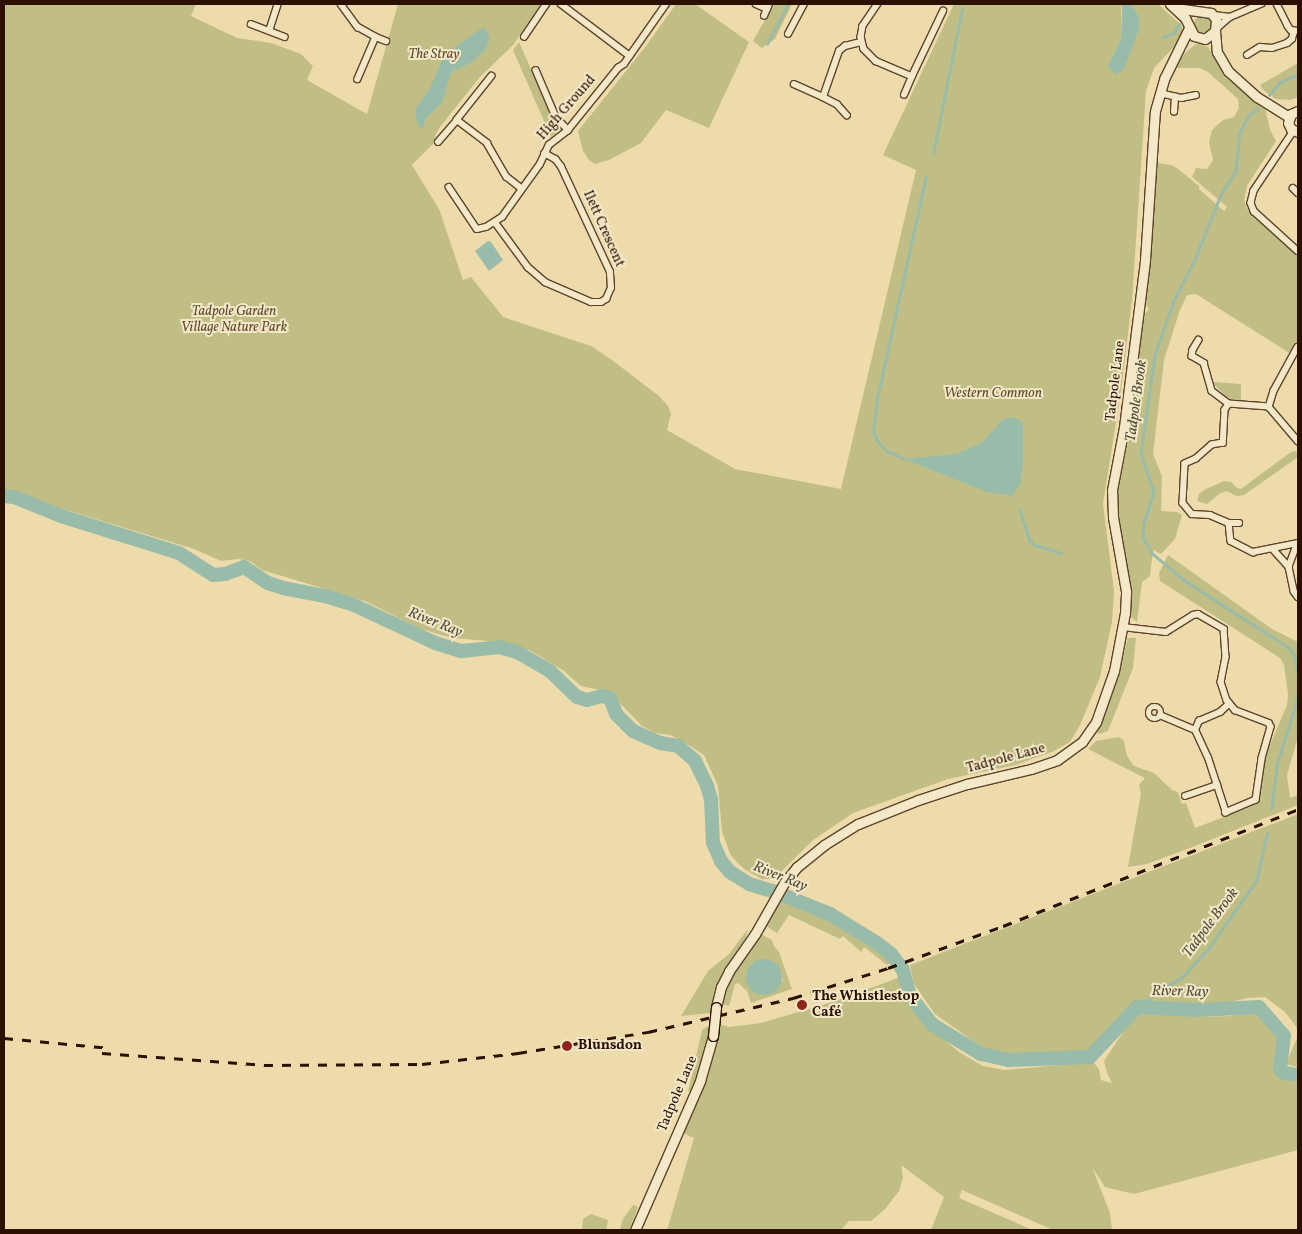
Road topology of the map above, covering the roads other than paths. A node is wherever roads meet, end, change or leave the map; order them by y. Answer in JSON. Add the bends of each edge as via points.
{"nodes":[{"id":1,"x":278,"y":4,"type":"edge"},
{"id":2,"x":341,"y":4,"type":"edge"},
{"id":3,"x":546,"y":4,"type":"edge"},
{"id":4,"x":561,"y":4,"type":"edge"},
{"id":5,"x":666,"y":4,"type":"edge"},
{"id":6,"x":756,"y":4,"type":"edge"},
{"id":7,"x":804,"y":4,"type":"edge"},
{"id":8,"x":878,"y":4,"type":"edge"},
{"id":9,"x":1261,"y":4,"type":"edge"},
{"id":10,"x":1277,"y":4,"type":"edge"},
{"id":11,"x":768,"y":6,"type":"edge"},
{"id":12,"x":1172,"y":6,"type":"edge"},
{"id":13,"x":1200,"y":10,"type":"junction"},
{"id":14,"x":943,"y":11,"type":"dead end"},
{"id":15,"x":1214,"y":15,"type":"junction"},
{"id":16,"x":764,"y":16,"type":"dead end"},
{"id":17,"x":1230,"y":17,"type":"junction"},
{"id":18,"x":251,"y":24,"type":"dead end"},
{"id":19,"x":1189,"y":26,"type":"junction"},
{"id":20,"x":1216,"y":30,"type":"junction"},
{"id":21,"x":269,"y":31,"type":"junction"},
{"id":22,"x":1296,"y":31,"type":"edge"},
{"id":23,"x":788,"y":34,"type":"dead end"},
{"id":24,"x":285,"y":37,"type":"dead end"},
{"id":25,"x":376,"y":37,"type":"junction"},
{"id":26,"x":524,"y":37,"type":"dead end"},
{"id":27,"x":1199,"y":38,"type":"junction"},
{"id":28,"x":386,"y":41,"type":"dead end"},
{"id":29,"x":862,"y":42,"type":"junction"},
{"id":30,"x":1178,"y":51,"type":"junction"},
{"id":31,"x":1217,"y":52,"type":"junction"},
{"id":32,"x":1247,"y":55,"type":"dead end"},
{"id":33,"x":630,"y":56,"type":"junction"},
{"id":34,"x":536,"y":70,"type":"dead end"},
{"id":35,"x":492,"y":76,"type":"dead end"},
{"id":36,"x":912,"y":76,"type":"junction"},
{"id":37,"x":358,"y":79,"type":"dead end"},
{"id":38,"x":794,"y":84,"type":"dead end"},
{"id":39,"x":1160,"y":94,"type":"junction"},
{"id":40,"x":904,"y":95,"type":"dead end"},
{"id":41,"x":1196,"y":95,"type":"dead end"},
{"id":42,"x":823,"y":97,"type":"junction"},
{"id":43,"x":1175,"y":97,"type":"junction"},
{"id":44,"x":1298,"y":111,"type":"edge"},
{"id":45,"x":1174,"y":112,"type":"dead end"},
{"id":46,"x":847,"y":114,"type":"dead end"},
{"id":47,"x":1289,"y":117,"type":"junction"},
{"id":48,"x":457,"y":120,"type":"junction"},
{"id":49,"x":568,"y":130,"type":"junction"},
{"id":50,"x":1296,"y":132,"type":"edge"},
{"id":51,"x":438,"y":142,"type":"dead end"},
{"id":52,"x":545,"y":154,"type":"junction"},
{"id":53,"x":450,"y":187,"type":"dead end"},
{"id":54,"x":521,"y":188,"type":"junction"},
{"id":55,"x":495,"y":222,"type":"junction"},
{"id":56,"x":1298,"y":251,"type":"edge"},
{"id":57,"x":1200,"y":340,"type":"dead end"},
{"id":58,"x":1298,"y":347,"type":"edge"},
{"id":59,"x":1229,"y":404,"type":"junction"},
{"id":60,"x":1269,"y":407,"type":"junction"},
{"id":61,"x":1298,"y":441,"type":"edge"},
{"id":62,"x":1239,"y":523,"type":"dead end"},
{"id":63,"x":1229,"y":524,"type":"junction"},
{"id":64,"x":1298,"y":544,"type":"edge"},
{"id":65,"x":1273,"y":549,"type":"junction"},
{"id":66,"x":1290,"y":567,"type":"junction"},
{"id":67,"x":1298,"y":597,"type":"edge"},
{"id":68,"x":1123,"y":627,"type":"junction"},
{"id":69,"x":1229,"y":704,"type":"junction"},
{"id":70,"x":1160,"y":715,"type":"dead end"},
{"id":71,"x":1195,"y":730,"type":"junction"},
{"id":72,"x":1217,"y":785,"type":"junction"},
{"id":73,"x":1185,"y":796,"type":"dead end"},
{"id":74,"x":635,"y":1230,"type":"edge"}],
"edges":[{"from":1,"to":21,"type":"street"},
{"from":2,"to":25,"type":"street","via":[[358,27]]},
{"from":3,"to":26,"type":"street"},
{"from":4,"to":33,"type":"street"},
{"from":5,"to":33,"type":"street","name":"High Ground"},
{"from":6,"to":11,"type":"street"},
{"from":7,"to":23,"type":"street"},
{"from":8,"to":29,"type":"street","via":[[863,26]]},
{"from":9,"to":17,"type":"street"},
{"from":10,"to":22,"type":"street","via":[[1286,23]]},
{"from":11,"to":16,"type":"street"},
{"from":12,"to":13,"type":"street"},
{"from":12,"to":19,"type":"street"},
{"from":13,"to":15,"type":"street"},
{"from":13,"to":19,"type":"street","name":"Tadpole Lane","via":[[1193,14]]},
{"from":14,"to":36,"type":"street"},
{"from":15,"to":17,"type":"street"},
{"from":15,"to":20,"type":"street"},
{"from":17,"to":20,"type":"street"},
{"from":18,"to":21,"type":"street"},
{"from":19,"to":27,"type":"street"},
{"from":19,"to":30,"type":"street","name":"Tadpole Lane"},
{"from":20,"to":27,"type":"street","via":[[1209,37]]},
{"from":20,"to":31,"type":"street"},
{"from":21,"to":24,"type":"street"},
{"from":22,"to":32,"type":"street","via":[[1287,43],[1258,48]]},
{"from":25,"to":28,"type":"street"},
{"from":25,"to":37,"type":"street"},
{"from":27,"to":30,"type":"street"},
{"from":27,"to":31,"type":"street"},
{"from":29,"to":36,"type":"street","via":[[871,57]]},
{"from":29,"to":42,"type":"street","via":[[845,46],[839,52]]},
{"from":30,"to":39,"type":"street","name":"Tadpole Lane"},
{"from":31,"to":47,"type":"street","via":[[1225,68],[1235,78]]},
{"from":33,"to":49,"type":"street","name":"High Ground"},
{"from":34,"to":49,"type":"street","via":[[556,117]]},
{"from":35,"to":48,"type":"street"},
{"from":36,"to":40,"type":"street"},
{"from":38,"to":42,"type":"street"},
{"from":39,"to":43,"type":"street"},
{"from":39,"to":68,"type":"street","name":"Tadpole Lane","via":[[1154,121],[1142,288],[1124,427],[1112,490],[1113,517],[1126,590]]},
{"from":41,"to":43,"type":"street"},
{"from":42,"to":46,"type":"street"},
{"from":43,"to":45,"type":"street"},
{"from":44,"to":47,"type":"street"},
{"from":47,"to":50,"type":"street","via":[[1288,124]]},
{"from":48,"to":51,"type":"street"},
{"from":48,"to":54,"type":"street","via":[[487,143],[507,177]]},
{"from":49,"to":52,"type":"street","name":"High Ground","via":[[551,144]]},
{"from":50,"to":56,"type":"street","via":[[1254,192],[1251,203],[1254,211]]},
{"from":52,"to":54,"type":"street","name":"High Ground"},
{"from":52,"to":55,"type":"street","name":"Ilett Crescent","via":[[561,167],[610,272],[612,288],[606,299],[591,302],[545,282],[528,267]]},
{"from":53,"to":55,"type":"street","via":[[475,227],[482,229]]},
{"from":54,"to":55,"type":"street","name":"High Ground","via":[[509,210]]},
{"from":57,"to":59,"type":"street","via":[[1193,350],[1193,357],[1204,363],[1212,391]]},
{"from":58,"to":60,"type":"street"},
{"from":59,"to":60,"type":"street"},
{"from":59,"to":63,"type":"street","via":[[1225,410],[1223,443],[1212,445],[1185,464],[1182,499],[1192,514],[1207,514]]},
{"from":60,"to":61,"type":"street"},
{"from":62,"to":63,"type":"street"},
{"from":63,"to":65,"type":"street","via":[[1230,538],[1235,544],[1253,552]]},
{"from":64,"to":65,"type":"street"},
{"from":64,"to":66,"type":"street"},
{"from":65,"to":66,"type":"street"},
{"from":66,"to":67,"type":"street","via":[[1294,592]]},
{"from":68,"to":69,"type":"street","via":[[1166,632],[1196,614],[1221,626],[1225,632],[1226,657],[1221,682]]},
{"from":68,"to":74,"type":"street","name":"Tadpole Lane","bridge":true,"via":[[1114,671],[1100,713],[1087,736],[1075,748],[1043,765],[952,788],[870,819],[824,845],[787,878],[722,987],[700,1081]]},
{"from":69,"to":71,"type":"street","via":[[1220,712],[1199,721]]},
{"from":69,"to":72,"type":"street","via":[[1271,727],[1256,800],[1226,813]]},
{"from":70,"to":71,"type":"street"},
{"from":71,"to":72,"type":"street"},
{"from":72,"to":73,"type":"street"}]}
